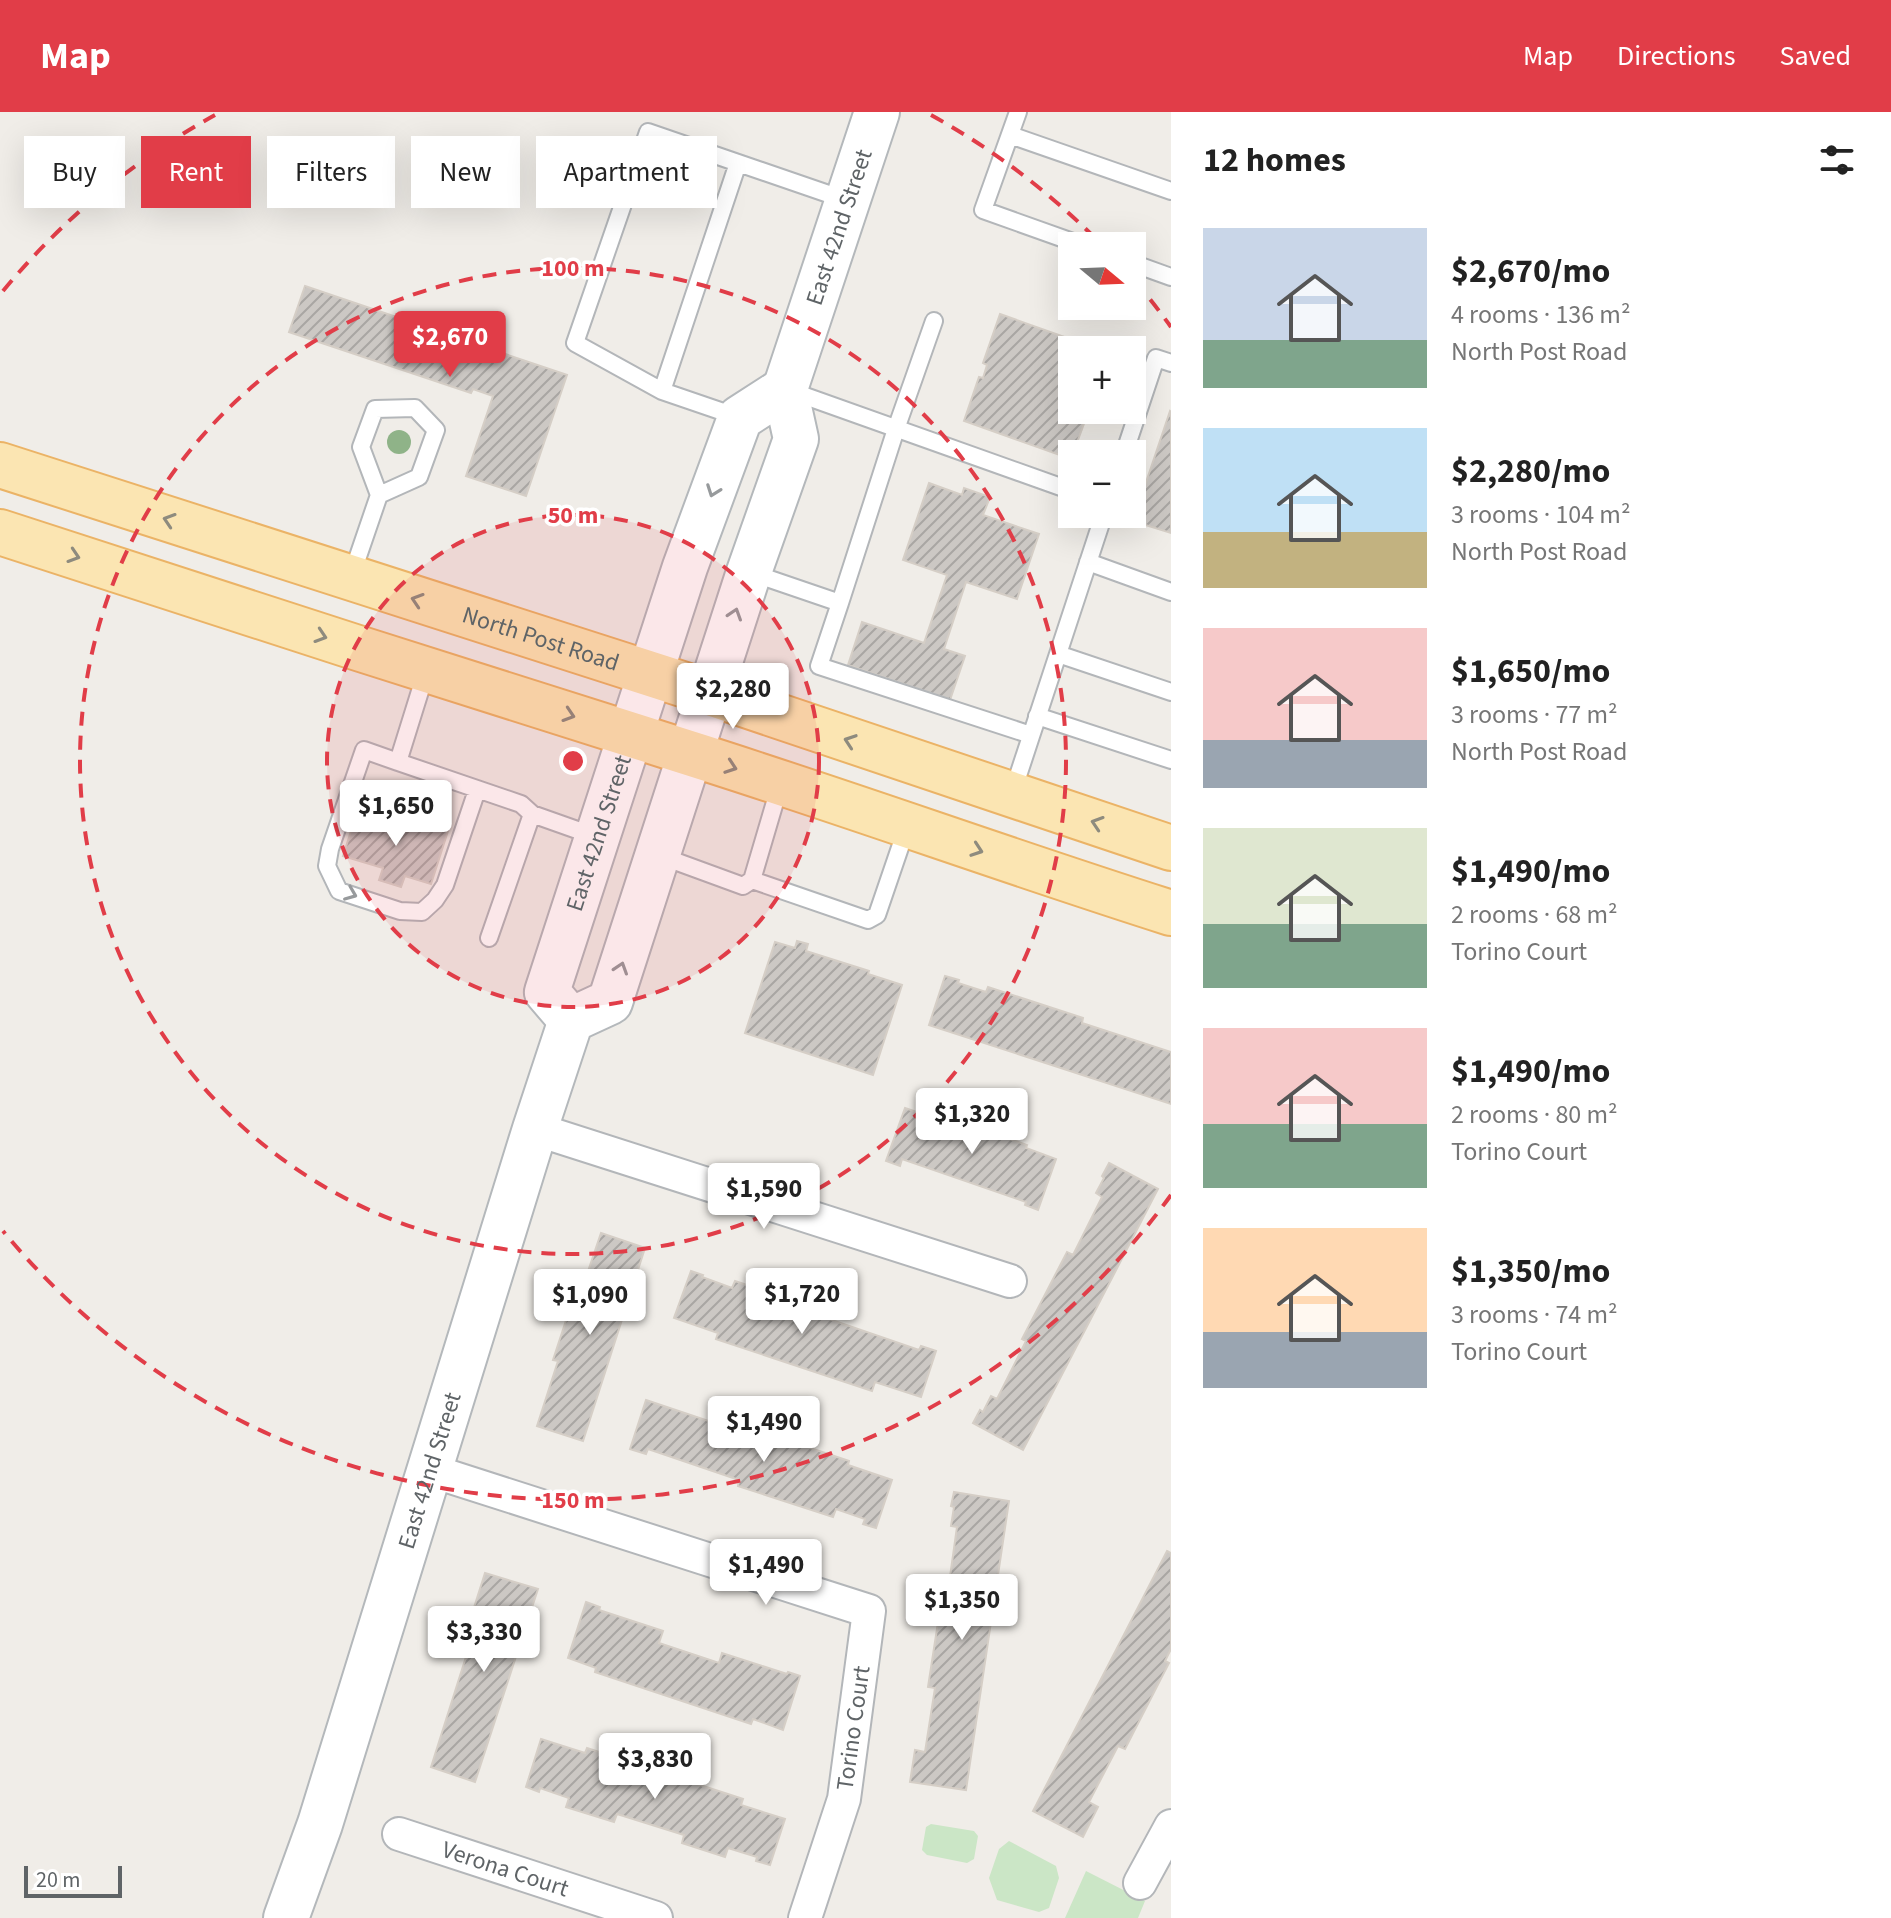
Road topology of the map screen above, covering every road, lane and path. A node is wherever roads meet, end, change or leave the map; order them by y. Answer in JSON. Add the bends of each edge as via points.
{"nodes":[{"id":1,"x":877,"y":112,"type":"edge"},
{"id":2,"x":1018,"y":112,"type":"edge"},
{"id":3,"x":1010,"y":135,"type":"junction"},
{"id":4,"x":738,"y":163,"type":"junction"},
{"id":5,"x":1171,"y":191,"type":"edge"},
{"id":6,"x":848,"y":200,"type":"junction"},
{"id":7,"x":1058,"y":237,"type":"edge"},
{"id":8,"x":1146,"y":268,"type":"edge"},
{"id":9,"x":1171,"y":277,"type":"edge"},
{"id":10,"x":934,"y":321,"type":"dead end"},
{"id":11,"x":1171,"y":363,"type":"edge"},
{"id":12,"x":785,"y":389,"type":"junction"},
{"id":13,"x":662,"y":391,"type":"junction"},
{"id":14,"x":740,"y":418,"type":"junction"},
{"id":15,"x":896,"y":429,"type":"junction"},
{"id":16,"x":1129,"y":440,"type":"edge"},
{"id":17,"x":0,"y":465,"type":"edge"},
{"id":18,"x":1058,"y":486,"type":"edge"},
{"id":19,"x":379,"y":495,"type":"junction"},
{"id":20,"x":1099,"y":528,"type":"edge"},
{"id":21,"x":0,"y":532,"type":"edge"},
{"id":22,"x":1088,"y":562,"type":"junction"},
{"id":23,"x":749,"y":572,"type":"junction"},
{"id":24,"x":350,"y":579,"type":"junction"},
{"id":25,"x":1171,"y":592,"type":"edge"},
{"id":26,"x":840,"y":603,"type":"junction"},
{"id":27,"x":1058,"y":654,"type":"junction"},
{"id":28,"x":426,"y":670,"type":"junction"},
{"id":29,"x":651,"y":675,"type":"junction"},
{"id":30,"x":1171,"y":692,"type":"edge"},
{"id":31,"x":710,"y":693,"type":"junction"},
{"id":32,"x":1037,"y":716,"type":"junction"},
{"id":33,"x":630,"y":735,"type":"junction"},
{"id":34,"x":1031,"y":735,"type":"junction"},
{"id":35,"x":690,"y":753,"type":"junction"},
{"id":36,"x":1171,"y":760,"type":"edge"},
{"id":37,"x":398,"y":762,"type":"junction"},
{"id":38,"x":781,"y":784,"type":"junction"},
{"id":39,"x":477,"y":790,"type":"junction"},
{"id":40,"x":1012,"y":795,"type":"junction"},
{"id":41,"x":532,"y":814,"type":"junction"},
{"id":42,"x":908,"y":826,"type":"junction"},
{"id":43,"x":597,"y":837,"type":"junction"},
{"id":44,"x":1171,"y":848,"type":"edge"},
{"id":45,"x":657,"y":855,"type":"junction"},
{"id":46,"x":752,"y":880,"type":"junction"},
{"id":47,"x":1171,"y":913,"type":"edge"},
{"id":48,"x":489,"y":938,"type":"dead end"},
{"id":49,"x":571,"y":1020,"type":"junction"},
{"id":50,"x":535,"y":1129,"type":"junction"},
{"id":51,"x":1010,"y":1281,"type":"dead end"},
{"id":52,"x":429,"y":1470,"type":"junction"},
{"id":53,"x":1171,"y":1826,"type":"edge"},
{"id":54,"x":399,"y":1834,"type":"dead end"},
{"id":55,"x":1140,"y":1883,"type":"dead end"},
{"id":56,"x":286,"y":1918,"type":"edge"},
{"id":57,"x":656,"y":1918,"type":"edge"},
{"id":58,"x":805,"y":1918,"type":"edge"}],
"edges":[{"from":1,"to":6,"type":"street","name":"East 42nd Street"},
{"from":2,"to":3,"type":"lane"},
{"from":3,"to":5,"type":"lane"},
{"from":3,"to":7,"type":"lane","via":[[983,210]]},
{"from":4,"to":6,"type":"lane"},
{"from":4,"to":13,"type":"lane"},
{"from":4,"to":13,"type":"lane","via":[[648,132],[575,343]]},
{"from":6,"to":12,"type":"street","name":"East 42nd Street"},
{"from":8,"to":9,"type":"lane"},
{"from":10,"to":15,"type":"lane"},
{"from":11,"to":16,"type":"lane","via":[[1156,358]]},
{"from":12,"to":14,"type":"street"},
{"from":12,"to":15,"type":"lane"},
{"from":12,"to":23,"type":"street","via":[[796,439]]},
{"from":13,"to":14,"type":"lane"},
{"from":14,"to":29,"type":"street","name":"East 42nd Street","one_way":true},
{"from":15,"to":18,"type":"lane"},
{"from":15,"to":26,"type":"lane"},
{"from":24,"to":17,"type":"main road","name":"North Post Road","one_way":true},
{"from":19,"to":19,"type":"lane","via":[[419,477],[436,430],[415,408],[375,409],[361,447]]},
{"from":19,"to":24,"type":"lane"},
{"from":20,"to":22,"type":"lane"},
{"from":21,"to":28,"type":"main road","one_way":true},
{"from":22,"to":25,"type":"lane"},
{"from":22,"to":27,"type":"lane"},
{"from":23,"to":26,"type":"lane"},
{"from":31,"to":23,"type":"street","one_way":true},
{"from":29,"to":24,"type":"main road","name":"North Post Road","one_way":true},
{"from":26,"to":34,"type":"lane","via":[[819,666]]},
{"from":27,"to":30,"type":"lane"},
{"from":27,"to":32,"type":"lane"},
{"from":28,"to":33,"type":"main road","one_way":true},
{"from":28,"to":37,"type":"lane"},
{"from":29,"to":31,"type":"main road","name":"North Post Road"},
{"from":29,"to":33,"type":"street","name":"East 42nd Street"},
{"from":31,"to":35,"type":"street"},
{"from":40,"to":31,"type":"main road","name":"North Post Road","one_way":true},
{"from":32,"to":34,"type":"lane"},
{"from":32,"to":36,"type":"lane"},
{"from":33,"to":35,"type":"main road"},
{"from":33,"to":43,"type":"street","name":"East 42nd Street"},
{"from":34,"to":40,"type":"lane"},
{"from":35,"to":38,"type":"main road","one_way":true},
{"from":35,"to":45,"type":"street"},
{"from":37,"to":39,"type":"lane"},
{"from":37,"to":39,"type":"lane","one_way":true,"via":[[364,750],[330,849],[327,866],[339,891],[400,911],[422,912],[445,885]]},
{"from":38,"to":42,"type":"main road"},
{"from":38,"to":46,"type":"lane"},
{"from":39,"to":41,"type":"lane","via":[[521,804]]},
{"from":44,"to":40,"type":"main road","name":"North Post Road","one_way":true},
{"from":41,"to":43,"type":"lane"},
{"from":41,"to":48,"type":"lane"},
{"from":42,"to":46,"type":"lane","via":[[877,915],[868,920]]},
{"from":42,"to":47,"type":"main road","one_way":true},
{"from":43,"to":49,"type":"street","name":"East 42nd Street","via":[[547,992]]},
{"from":45,"to":46,"type":"lane","via":[[743,886]]},
{"from":49,"to":45,"type":"street","one_way":true,"via":[[610,1002]]},
{"from":49,"to":50,"type":"street","name":"East 42nd Street"},
{"from":50,"to":51,"type":"street"},
{"from":50,"to":52,"type":"street","name":"East 42nd Street"},
{"from":52,"to":56,"type":"street","name":"East 42nd Street"},
{"from":52,"to":58,"type":"street","name":"Torino Court","via":[[869,1611],[844,1799]]},
{"from":53,"to":55,"type":"street"},
{"from":54,"to":57,"type":"street","name":"Verona Court"}]}
